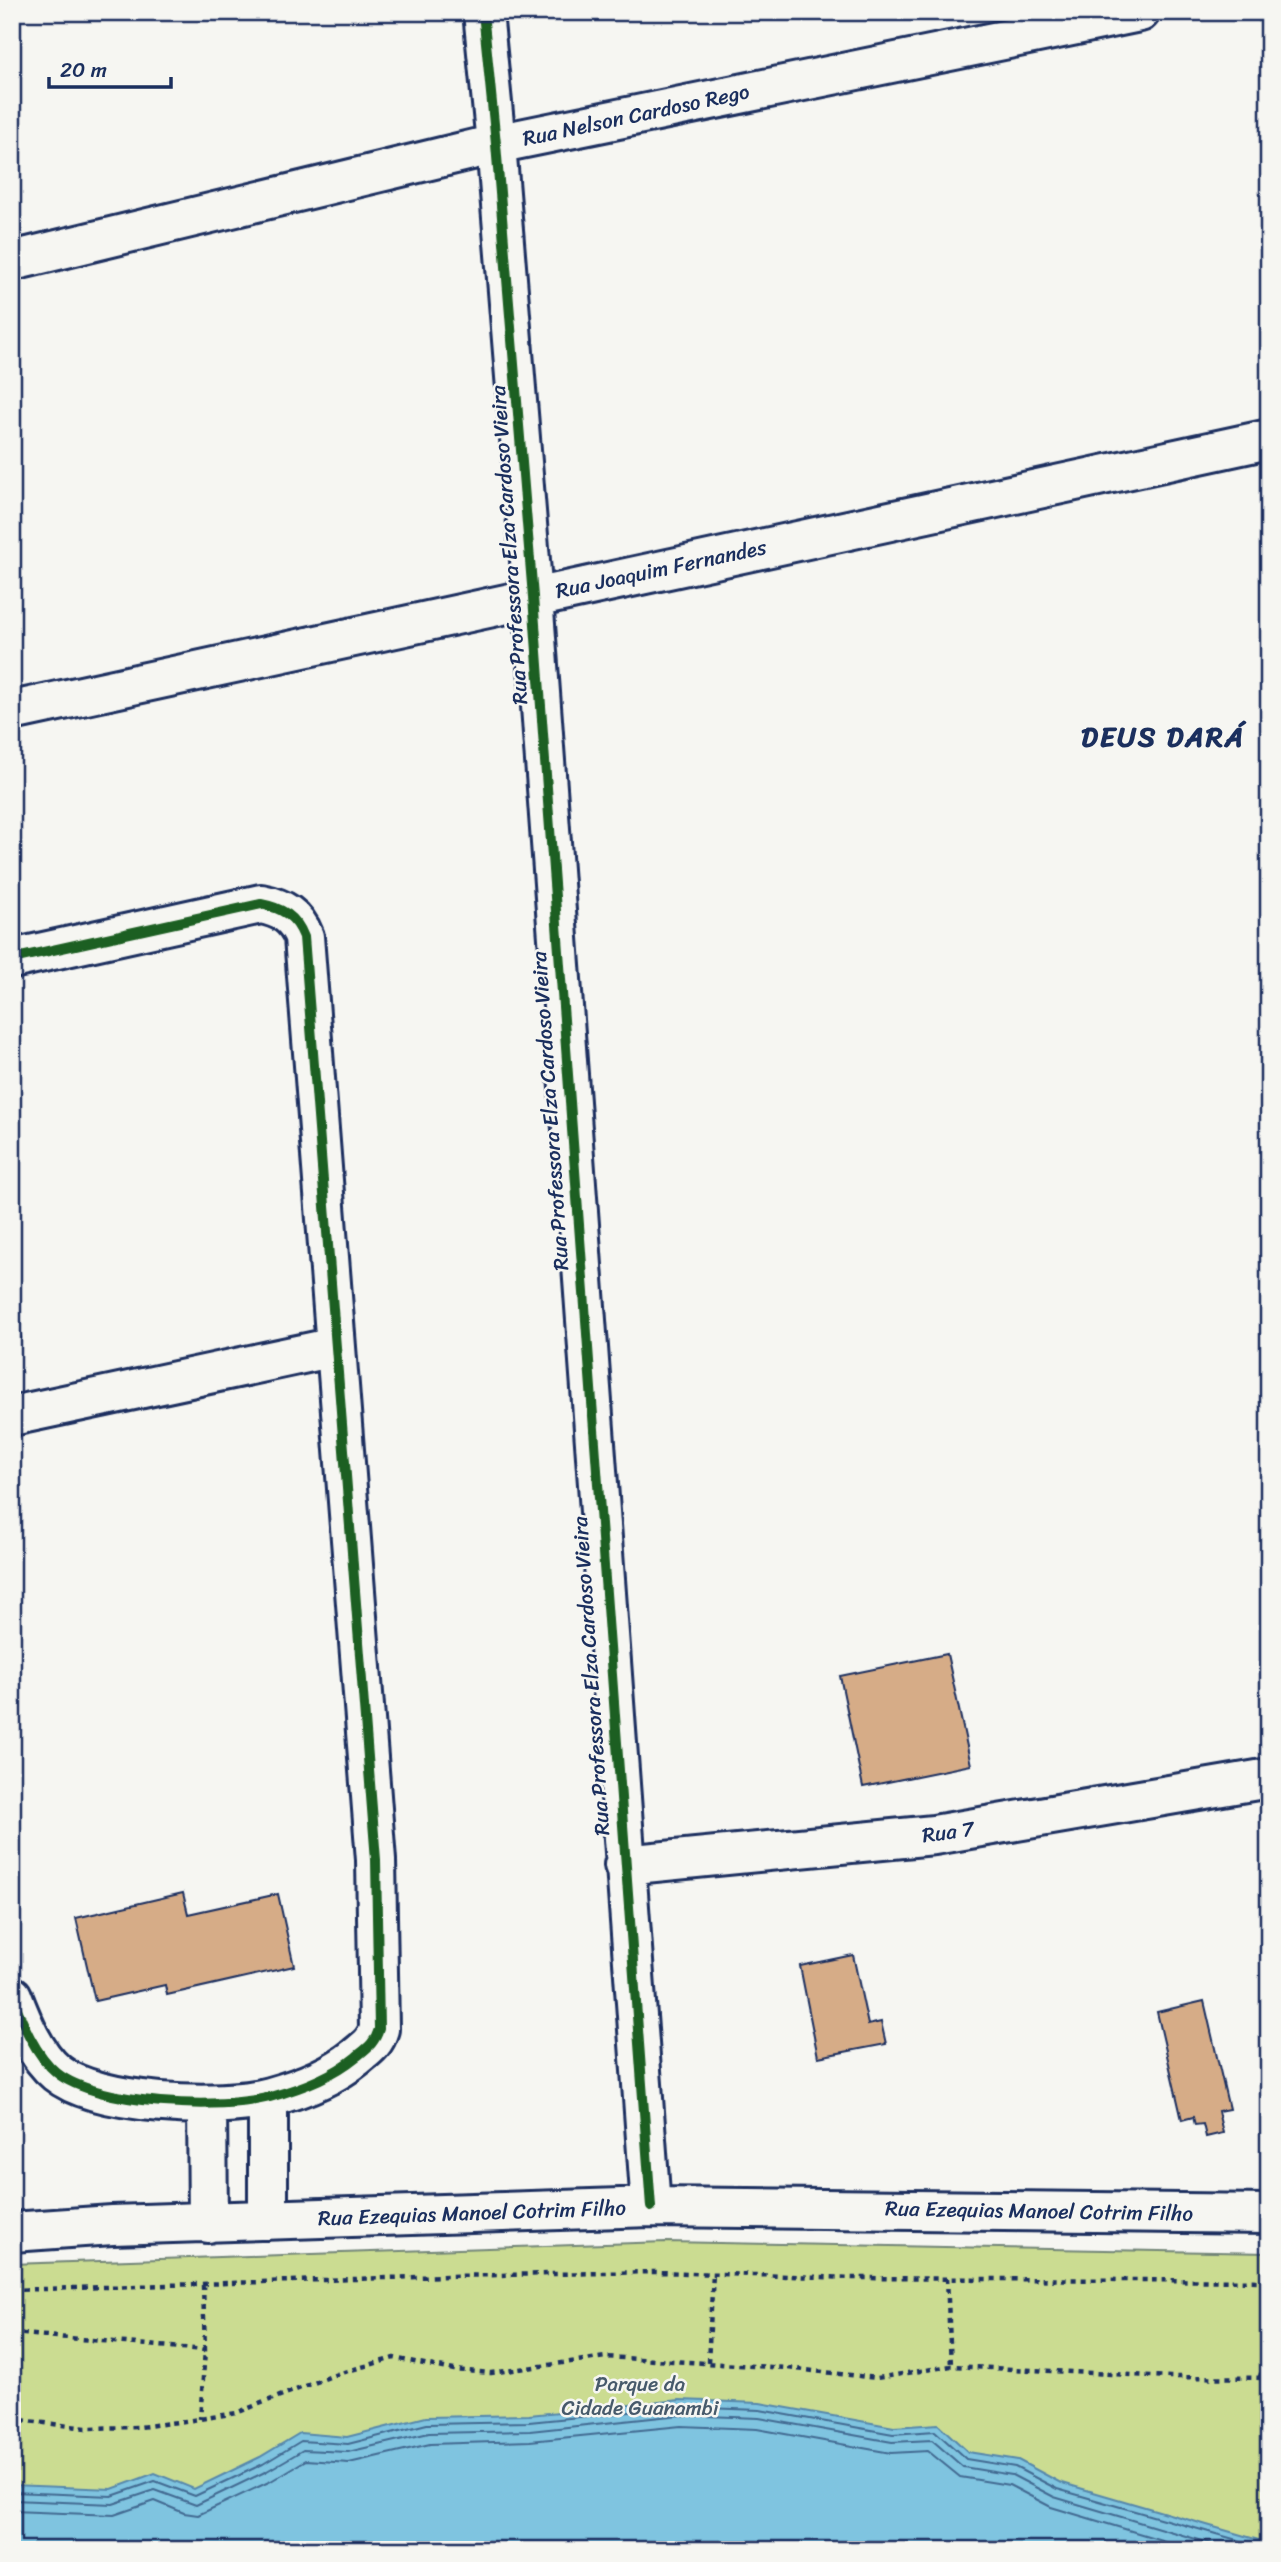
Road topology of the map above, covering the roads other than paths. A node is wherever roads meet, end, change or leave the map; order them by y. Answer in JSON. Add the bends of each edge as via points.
{"nodes":[{"id":1,"x":483,"y":12,"type":"edge"},
{"id":2,"x":1140,"y":12,"type":"edge"},
{"id":3,"x":496,"y":144,"type":"junction"},
{"id":4,"x":12,"y":261,"type":"edge"},
{"id":5,"x":1269,"y":439,"type":"edge"},
{"id":6,"x":533,"y":597,"type":"junction"},
{"id":7,"x":12,"y":711,"type":"edge"},
{"id":8,"x":12,"y":959,"type":"edge"},
{"id":9,"x":335,"y":1347,"type":"junction"},
{"id":10,"x":12,"y":1416,"type":"edge"},
{"id":11,"x":1269,"y":1778,"type":"edge"},
{"id":12,"x":624,"y":1865,"type":"junction"},
{"id":13,"x":12,"y":1996,"type":"edge"},
{"id":14,"x":268,"y":2098,"type":"junction"},
{"id":15,"x":207,"y":2104,"type":"junction"},
{"id":16,"x":651,"y":2207,"type":"junction"},
{"id":17,"x":1269,"y":2214,"type":"edge"},
{"id":18,"x":268,"y":2220,"type":"junction"},
{"id":19,"x":208,"y":2223,"type":"junction"},
{"id":20,"x":12,"y":2232,"type":"edge"}],
"edges":[{"from":1,"to":3,"type":"street","name":"Rua Professora Elza Cardoso Vieira"},
{"from":2,"to":3,"type":"street","name":"Rua Nelson Cardoso Rego"},
{"from":3,"to":4,"type":"street","name":"Rua Nelson Cardoso Rego"},
{"from":3,"to":6,"type":"street","name":"Rua Professora Elza Cardoso Vieira"},
{"from":5,"to":6,"type":"street","name":"Rua Joaquim Fernandes"},
{"from":6,"to":7,"type":"street","name":"Rua Joaquim Fernandes"},
{"from":6,"to":12,"type":"street","name":"Rua Professora Elza Cardoso Vieira"},
{"from":8,"to":9,"type":"street","via":[[261,904],[291,916],[304,937],[307,959]]},
{"from":9,"to":10,"type":"street"},
{"from":9,"to":14,"type":"street","via":[[376,1860],[379,2029],[375,2041],[346,2066]]},
{"from":11,"to":12,"type":"street","name":"Rua 7","via":[[934,1835]]},
{"from":12,"to":16,"type":"street","name":"Rua Professora Elza Cardoso Vieira"},
{"from":13,"to":15,"type":"street","via":[[26,2032],[56,2073],[79,2087],[106,2096]]},
{"from":14,"to":15,"type":"street"},
{"from":14,"to":18,"type":"street"},
{"from":15,"to":19,"type":"street"},
{"from":16,"to":17,"type":"street","name":"Rua Ezequias Manoel Cotrim Filho"},
{"from":16,"to":18,"type":"street","name":"Rua Ezequias Manoel Cotrim Filho"},
{"from":18,"to":19,"type":"street","name":"Rua Ezequias Manoel Cotrim Filho"},
{"from":19,"to":20,"type":"street","name":"Rua Ezequias Manoel Cotrim Filho"}]}
